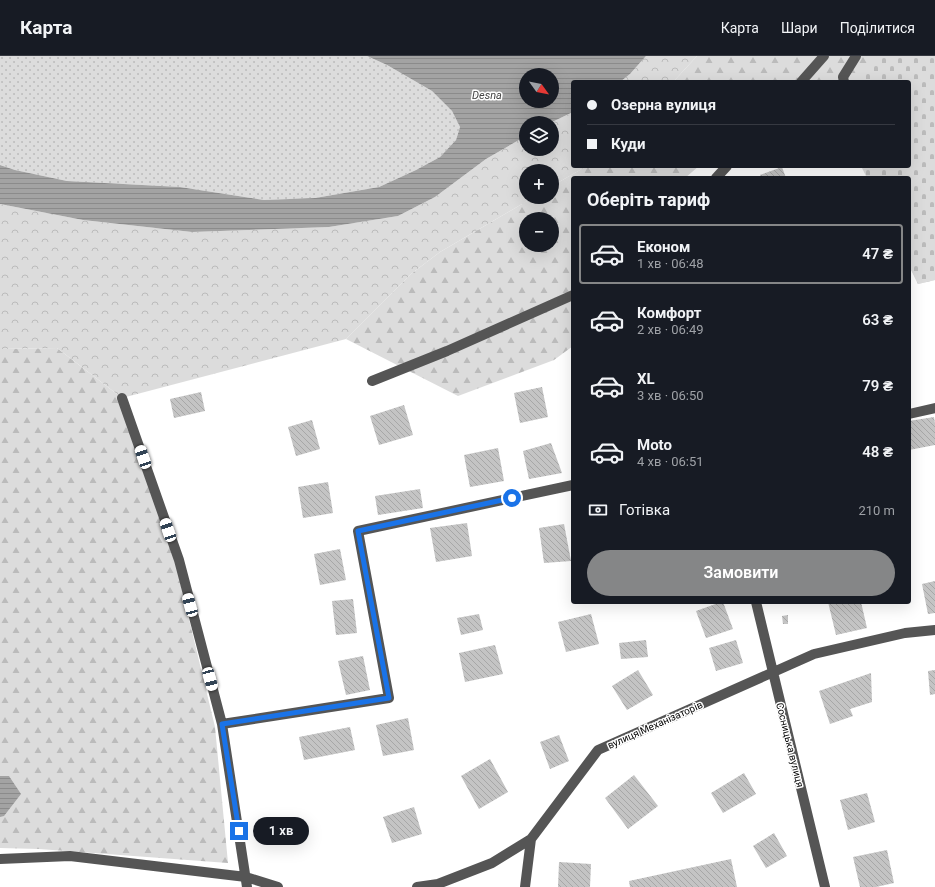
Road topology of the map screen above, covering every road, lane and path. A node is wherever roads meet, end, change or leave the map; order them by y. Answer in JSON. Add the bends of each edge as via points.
{"nodes":[{"id":1,"x":824,"y":56,"type":"edge"},
{"id":2,"x":856,"y":56,"type":"edge"},
{"id":3,"x":803,"y":80,"type":"edge"},
{"id":4,"x":843,"y":80,"type":"edge"},
{"id":5,"x":725,"y":168,"type":"edge"},
{"id":6,"x":718,"y":176,"type":"edge"},
{"id":7,"x":571,"y":296,"type":"edge"},
{"id":8,"x":372,"y":381,"type":"dead end"},
{"id":9,"x":122,"y":398,"type":"dead end"},
{"id":10,"x":935,"y":408,"type":"edge"},
{"id":11,"x":911,"y":414,"type":"edge"},
{"id":12,"x":571,"y":485,"type":"edge"},
{"id":13,"x":756,"y":604,"type":"edge"},
{"id":14,"x":935,"y":630,"type":"edge"},
{"id":15,"x":772,"y":672,"type":"junction"},
{"id":16,"x":222,"y":724,"type":"junction"},
{"id":17,"x":531,"y":839,"type":"junction"},
{"id":18,"x":0,"y":859,"type":"edge"},
{"id":19,"x":247,"y":882,"type":"edge"},
{"id":20,"x":278,"y":887,"type":"edge"},
{"id":21,"x":418,"y":887,"type":"edge"},
{"id":22,"x":525,"y":887,"type":"edge"},
{"id":23,"x":825,"y":887,"type":"edge"}],
"edges":[{"from":1,"to":3,"type":"street"},
{"from":2,"to":4,"type":"street","via":[[842,77]]},
{"from":5,"to":6,"type":"street"},
{"from":7,"to":8,"type":"street","via":[[447,352]]},
{"from":9,"to":16,"type":"street","via":[[179,560]]},
{"from":10,"to":11,"type":"street"},
{"from":12,"to":16,"type":"street","via":[[358,531],[389,698]]},
{"from":13,"to":15,"type":"street","name":"Сосницька вулиця"},
{"from":14,"to":15,"type":"street","name":"вулиця Механізаторів","via":[[905,632],[814,654]]},
{"from":15,"to":17,"type":"street","name":"вулиця Механізаторів","via":[[598,750]]},
{"from":15,"to":23,"type":"street","name":"Сосницька вулиця"},
{"from":16,"to":19,"type":"street"},
{"from":17,"to":21,"type":"street","name":"вулиця Механізаторів","via":[[492,863],[438,884]]},
{"from":17,"to":22,"type":"street"},
{"from":18,"to":19,"type":"street","via":[[70,856]]},
{"from":19,"to":20,"type":"street"}]}
